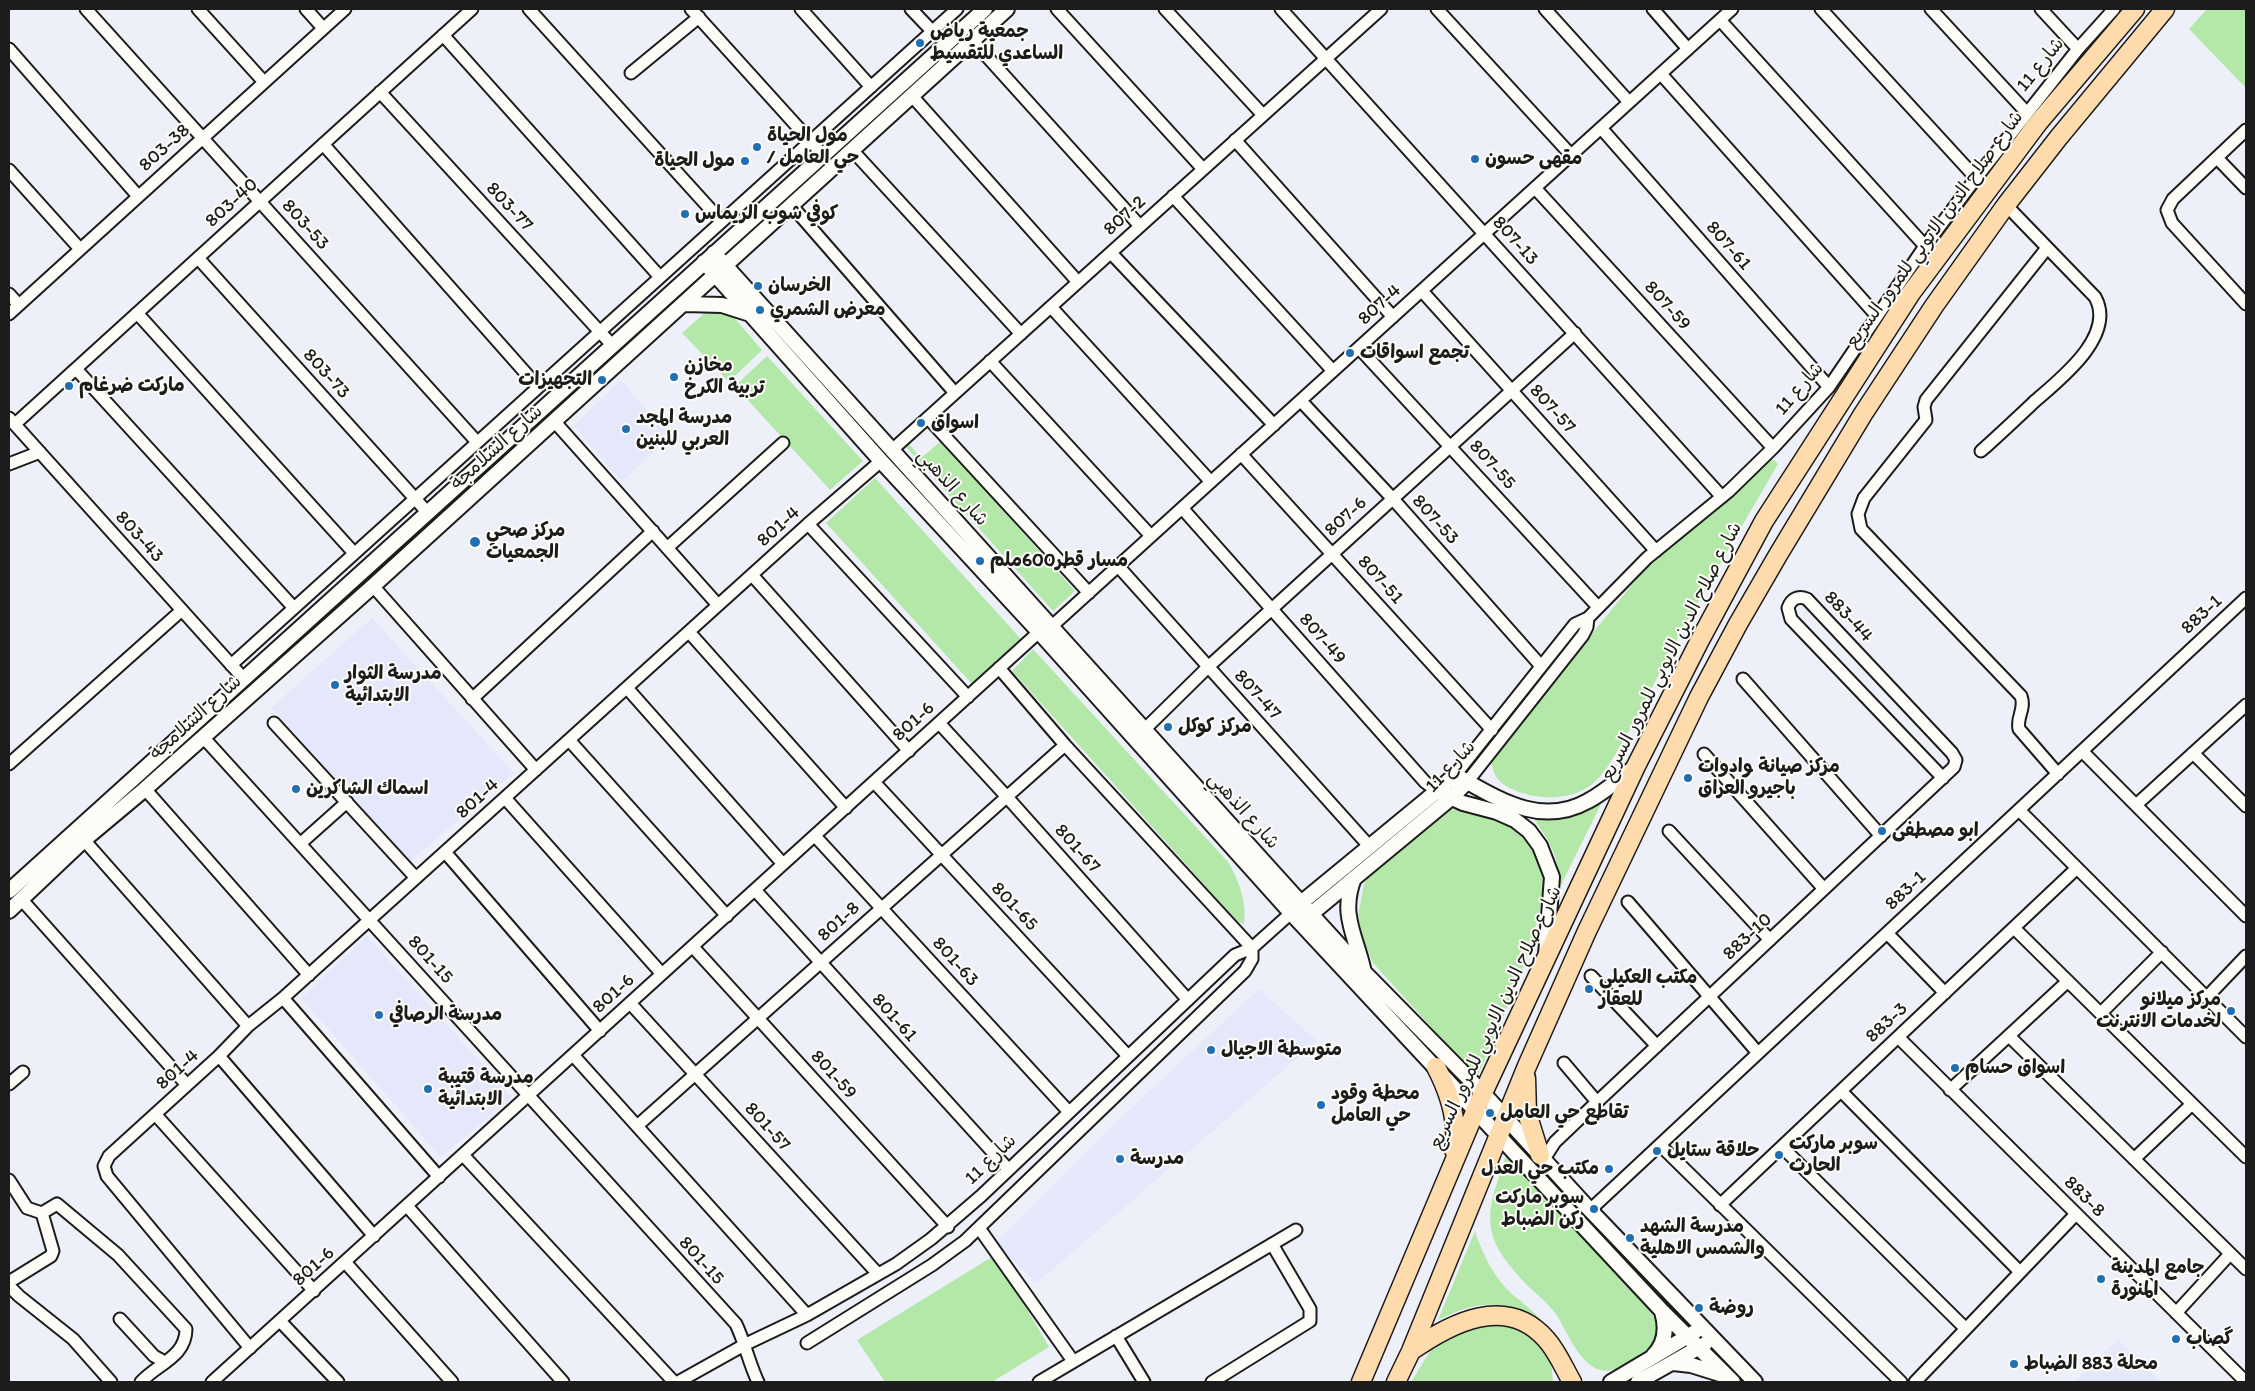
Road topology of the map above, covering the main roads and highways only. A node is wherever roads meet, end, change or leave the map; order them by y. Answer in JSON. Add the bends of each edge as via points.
{"nodes":[{"id":1,"x":2135,"y":9,"type":"edge"},
{"id":2,"x":2165,"y":9,"type":"edge"},
{"id":3,"x":1527,"y":1066,"type":"junction"},
{"id":4,"x":1436,"y":1067,"type":"road end"},
{"id":5,"x":1542,"y":1157,"type":"road end"},
{"id":6,"x":1451,"y":1167,"type":"junction"},
{"id":7,"x":1558,"y":1336,"type":"dead end"},
{"id":8,"x":1410,"y":1351,"type":"junction"},
{"id":9,"x":1563,"y":1374,"type":"edge"},
{"id":10,"x":1362,"y":1382,"type":"edge"},
{"id":11,"x":1396,"y":1382,"type":"edge"},
{"id":12,"x":1572,"y":1382,"type":"edge"},
{"id":13,"x":1586,"y":1382,"type":"edge"}],
"edges":[{"from":1,"to":6,"type":"main road","name":"شارع صلاح الدين الايوبي للمرور السريع","via":[[2038,124],[1906,301],[1764,522],[1636,766]]},
{"from":2,"to":3,"type":"main road","via":[[2006,205],[1934,306],[1863,414],[1778,554],[1699,697],[1587,931]]},
{"from":3,"to":5,"type":"main road","via":[[1525,1090],[1528,1113]]},
{"from":3,"to":8,"type":"main road"},
{"from":4,"to":6,"type":"main road","via":[[1452,1105],[1455,1140]]},
{"from":6,"to":10,"type":"main road","name":"شارع صلاح الدين الايوبي للمرور السريع"},
{"from":7,"to":13,"type":"main road"},
{"from":8,"to":9,"type":"main road","via":[[1467,1320],[1503,1316],[1537,1330],[1547,1340]]},
{"from":8,"to":11,"type":"main road"},
{"from":9,"to":12,"type":"main road"}]}
